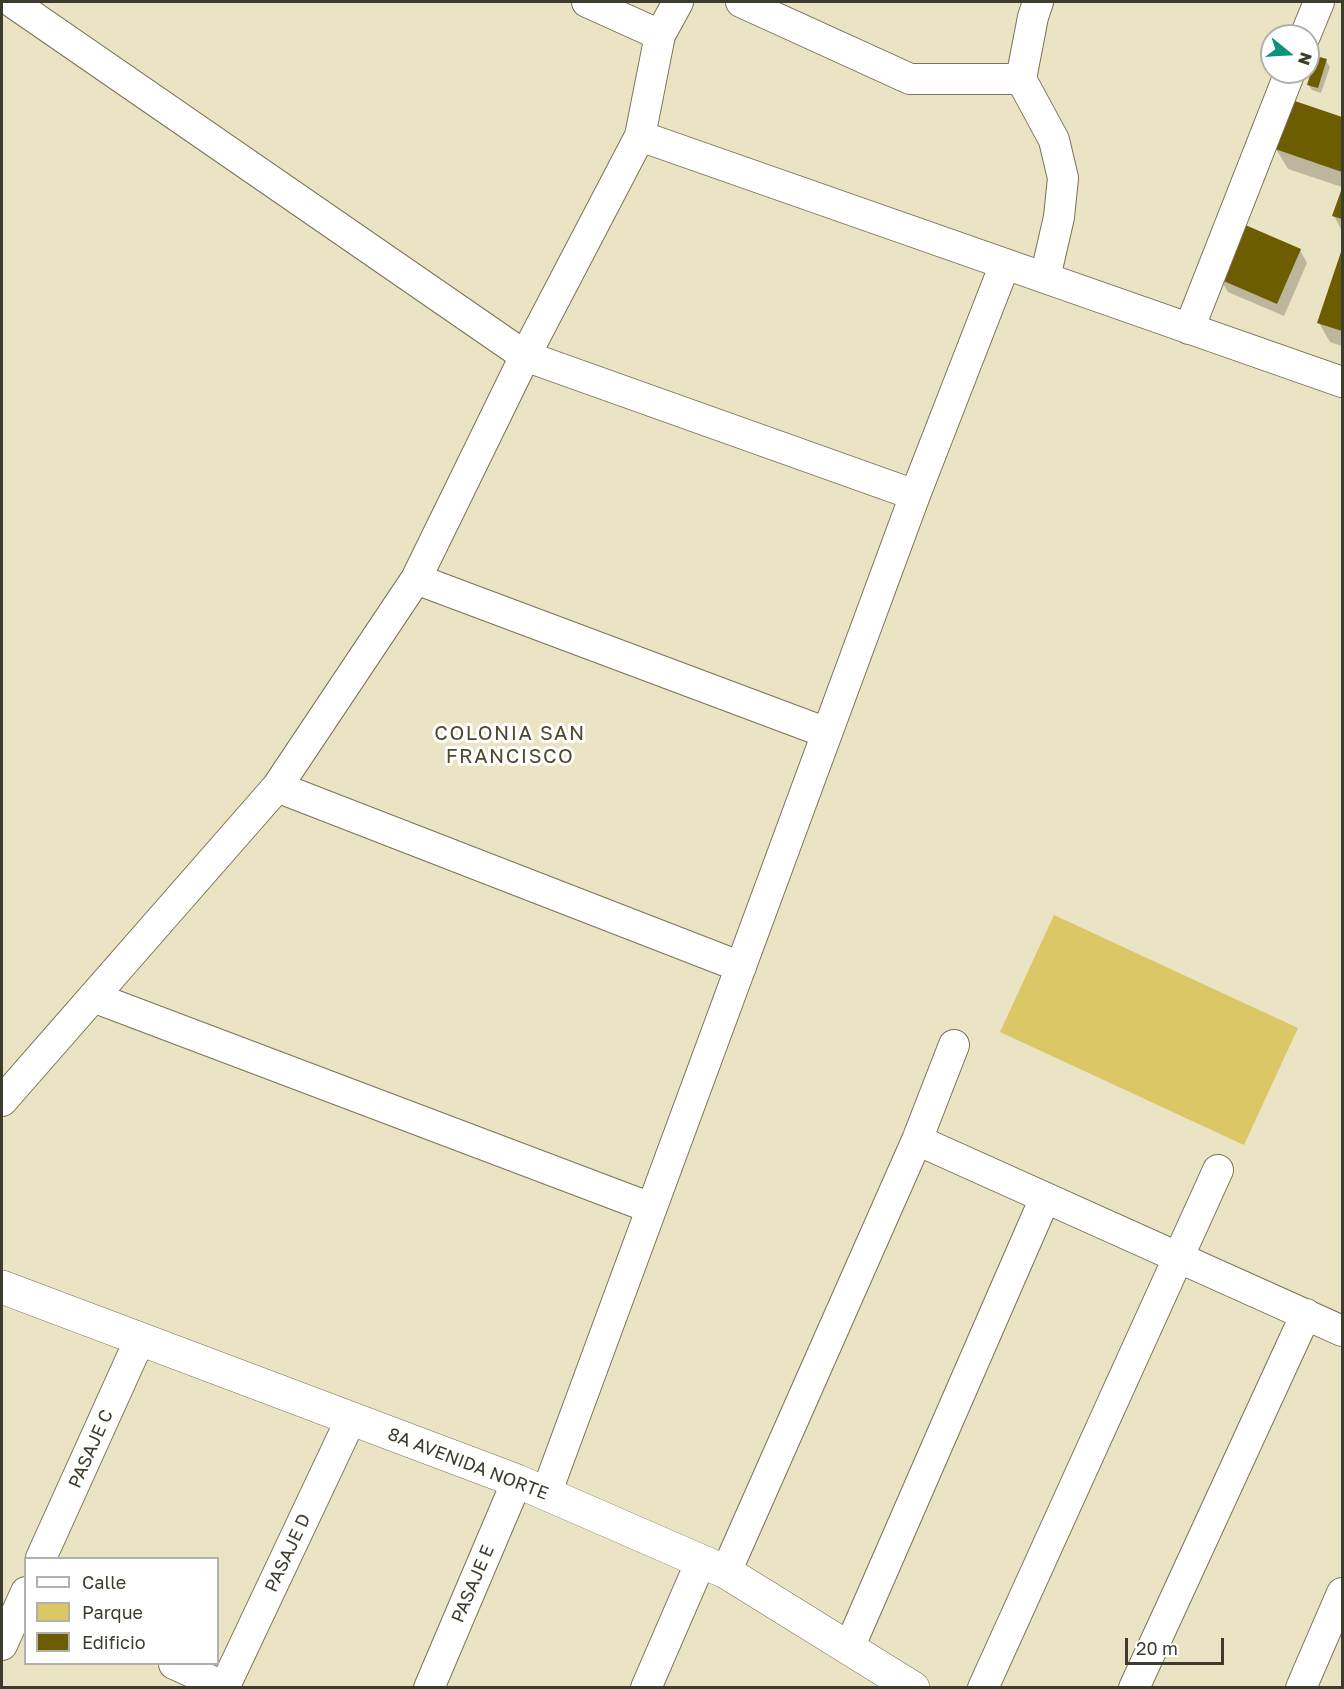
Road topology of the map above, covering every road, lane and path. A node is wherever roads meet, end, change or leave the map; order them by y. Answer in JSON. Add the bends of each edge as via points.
{"nodes":[{"id":1,"x":12,"y":2,"type":"edge"},
{"id":2,"x":587,"y":2,"type":"edge"},
{"id":3,"x":678,"y":2,"type":"edge"},
{"id":4,"x":741,"y":2,"type":"edge"},
{"id":5,"x":1038,"y":2,"type":"edge"},
{"id":6,"x":1319,"y":2,"type":"edge"},
{"id":7,"x":1310,"y":24,"type":"edge"},
{"id":8,"x":660,"y":35,"type":"junction"},
{"id":9,"x":1021,"y":79,"type":"junction"},
{"id":10,"x":1285,"y":84,"type":"edge"},
{"id":11,"x":640,"y":136,"type":"junction"},
{"id":12,"x":1005,"y":264,"type":"junction"},
{"id":13,"x":1045,"y":278,"type":"junction"},
{"id":14,"x":1189,"y":328,"type":"junction"},
{"id":15,"x":525,"y":356,"type":"junction"},
{"id":16,"x":1342,"y":382,"type":"edge"},
{"id":17,"x":915,"y":495,"type":"junction"},
{"id":18,"x":416,"y":579,"type":"junction"},
{"id":19,"x":827,"y":733,"type":"junction"},
{"id":20,"x":277,"y":787,"type":"junction"},
{"id":21,"x":741,"y":967,"type":"junction"},
{"id":22,"x":93,"y":997,"type":"junction"},
{"id":23,"x":954,"y":1045,"type":"dead end"},
{"id":24,"x":2,"y":1101,"type":"edge"},
{"id":25,"x":917,"y":1140,"type":"junction"},
{"id":26,"x":1218,"y":1170,"type":"dead end"},
{"id":27,"x":1045,"y":1198,"type":"junction"},
{"id":28,"x":651,"y":1208,"type":"junction"},
{"id":29,"x":1179,"y":1257,"type":"junction"},
{"id":30,"x":2,"y":1287,"type":"edge"},
{"id":31,"x":1306,"y":1314,"type":"junction"},
{"id":32,"x":1342,"y":1331,"type":"edge"},
{"id":33,"x":140,"y":1339,"type":"junction"},
{"id":34,"x":351,"y":1419,"type":"junction"},
{"id":35,"x":531,"y":1487,"type":"junction"},
{"id":36,"x":41,"y":1557,"type":"edge"},
{"id":37,"x":713,"y":1567,"type":"junction"},
{"id":38,"x":19,"y":1592,"type":"edge"},
{"id":39,"x":1342,"y":1593,"type":"edge"},
{"id":40,"x":2,"y":1645,"type":"edge"},
{"id":41,"x":849,"y":1648,"type":"junction"},
{"id":42,"x":176,"y":1665,"type":"edge"},
{"id":43,"x":225,"y":1687,"type":"edge"},
{"id":44,"x":429,"y":1688,"type":"edge"},
{"id":45,"x":646,"y":1688,"type":"edge"},
{"id":46,"x":913,"y":1688,"type":"edge"},
{"id":47,"x":983,"y":1688,"type":"edge"},
{"id":48,"x":1134,"y":1688,"type":"edge"},
{"id":49,"x":1301,"y":1688,"type":"edge"}],
"edges":[{"from":1,"to":15,"type":"street"},
{"from":2,"to":8,"type":"street"},
{"from":3,"to":8,"type":"street"},
{"from":4,"to":9,"type":"street","via":[[910,79]]},
{"from":5,"to":9,"type":"street"},
{"from":6,"to":7,"type":"street"},
{"from":8,"to":11,"type":"street"},
{"from":9,"to":13,"type":"street","via":[[1054,140],[1063,178]]},
{"from":10,"to":14,"type":"street"},
{"from":11,"to":12,"type":"street"},
{"from":11,"to":15,"type":"street"},
{"from":12,"to":13,"type":"street"},
{"from":12,"to":17,"type":"street","name":"PASAJE E"},
{"from":13,"to":14,"type":"street"},
{"from":14,"to":16,"type":"street"},
{"from":15,"to":17,"type":"street"},
{"from":15,"to":18,"type":"street"},
{"from":17,"to":19,"type":"street","name":"PASAJE E"},
{"from":18,"to":19,"type":"street"},
{"from":18,"to":20,"type":"street"},
{"from":19,"to":21,"type":"street","name":"PASAJE E"},
{"from":20,"to":21,"type":"street"},
{"from":20,"to":22,"type":"street"},
{"from":21,"to":28,"type":"street","name":"PASAJE E"},
{"from":22,"to":24,"type":"street"},
{"from":22,"to":28,"type":"street"},
{"from":23,"to":25,"type":"street"},
{"from":25,"to":27,"type":"street"},
{"from":25,"to":37,"type":"street"},
{"from":26,"to":29,"type":"street"},
{"from":27,"to":29,"type":"street"},
{"from":27,"to":41,"type":"street"},
{"from":28,"to":35,"type":"street","name":"PASAJE E"},
{"from":29,"to":31,"type":"street"},
{"from":29,"to":47,"type":"street"},
{"from":30,"to":33,"type":"street","name":"8A AVENIDA NORTE"},
{"from":31,"to":32,"type":"street"},
{"from":31,"to":48,"type":"street"},
{"from":33,"to":34,"type":"street","name":"8A AVENIDA NORTE"},
{"from":33,"to":36,"type":"street","name":"PASAJE C"},
{"from":34,"to":35,"type":"street","name":"8A AVENIDA NORTE"},
{"from":34,"to":43,"type":"street","name":"PASAJE D"},
{"from":35,"to":37,"type":"street","name":"8A AVENIDA NORTE"},
{"from":35,"to":44,"type":"street","name":"PASAJE E"},
{"from":37,"to":41,"type":"street","name":"8A AVENIDA NORTE"},
{"from":37,"to":45,"type":"street"},
{"from":38,"to":40,"type":"street"},
{"from":39,"to":49,"type":"street"},
{"from":41,"to":46,"type":"street","name":"8A AVENIDA NORTE"},
{"from":42,"to":43,"type":"street"}]}
